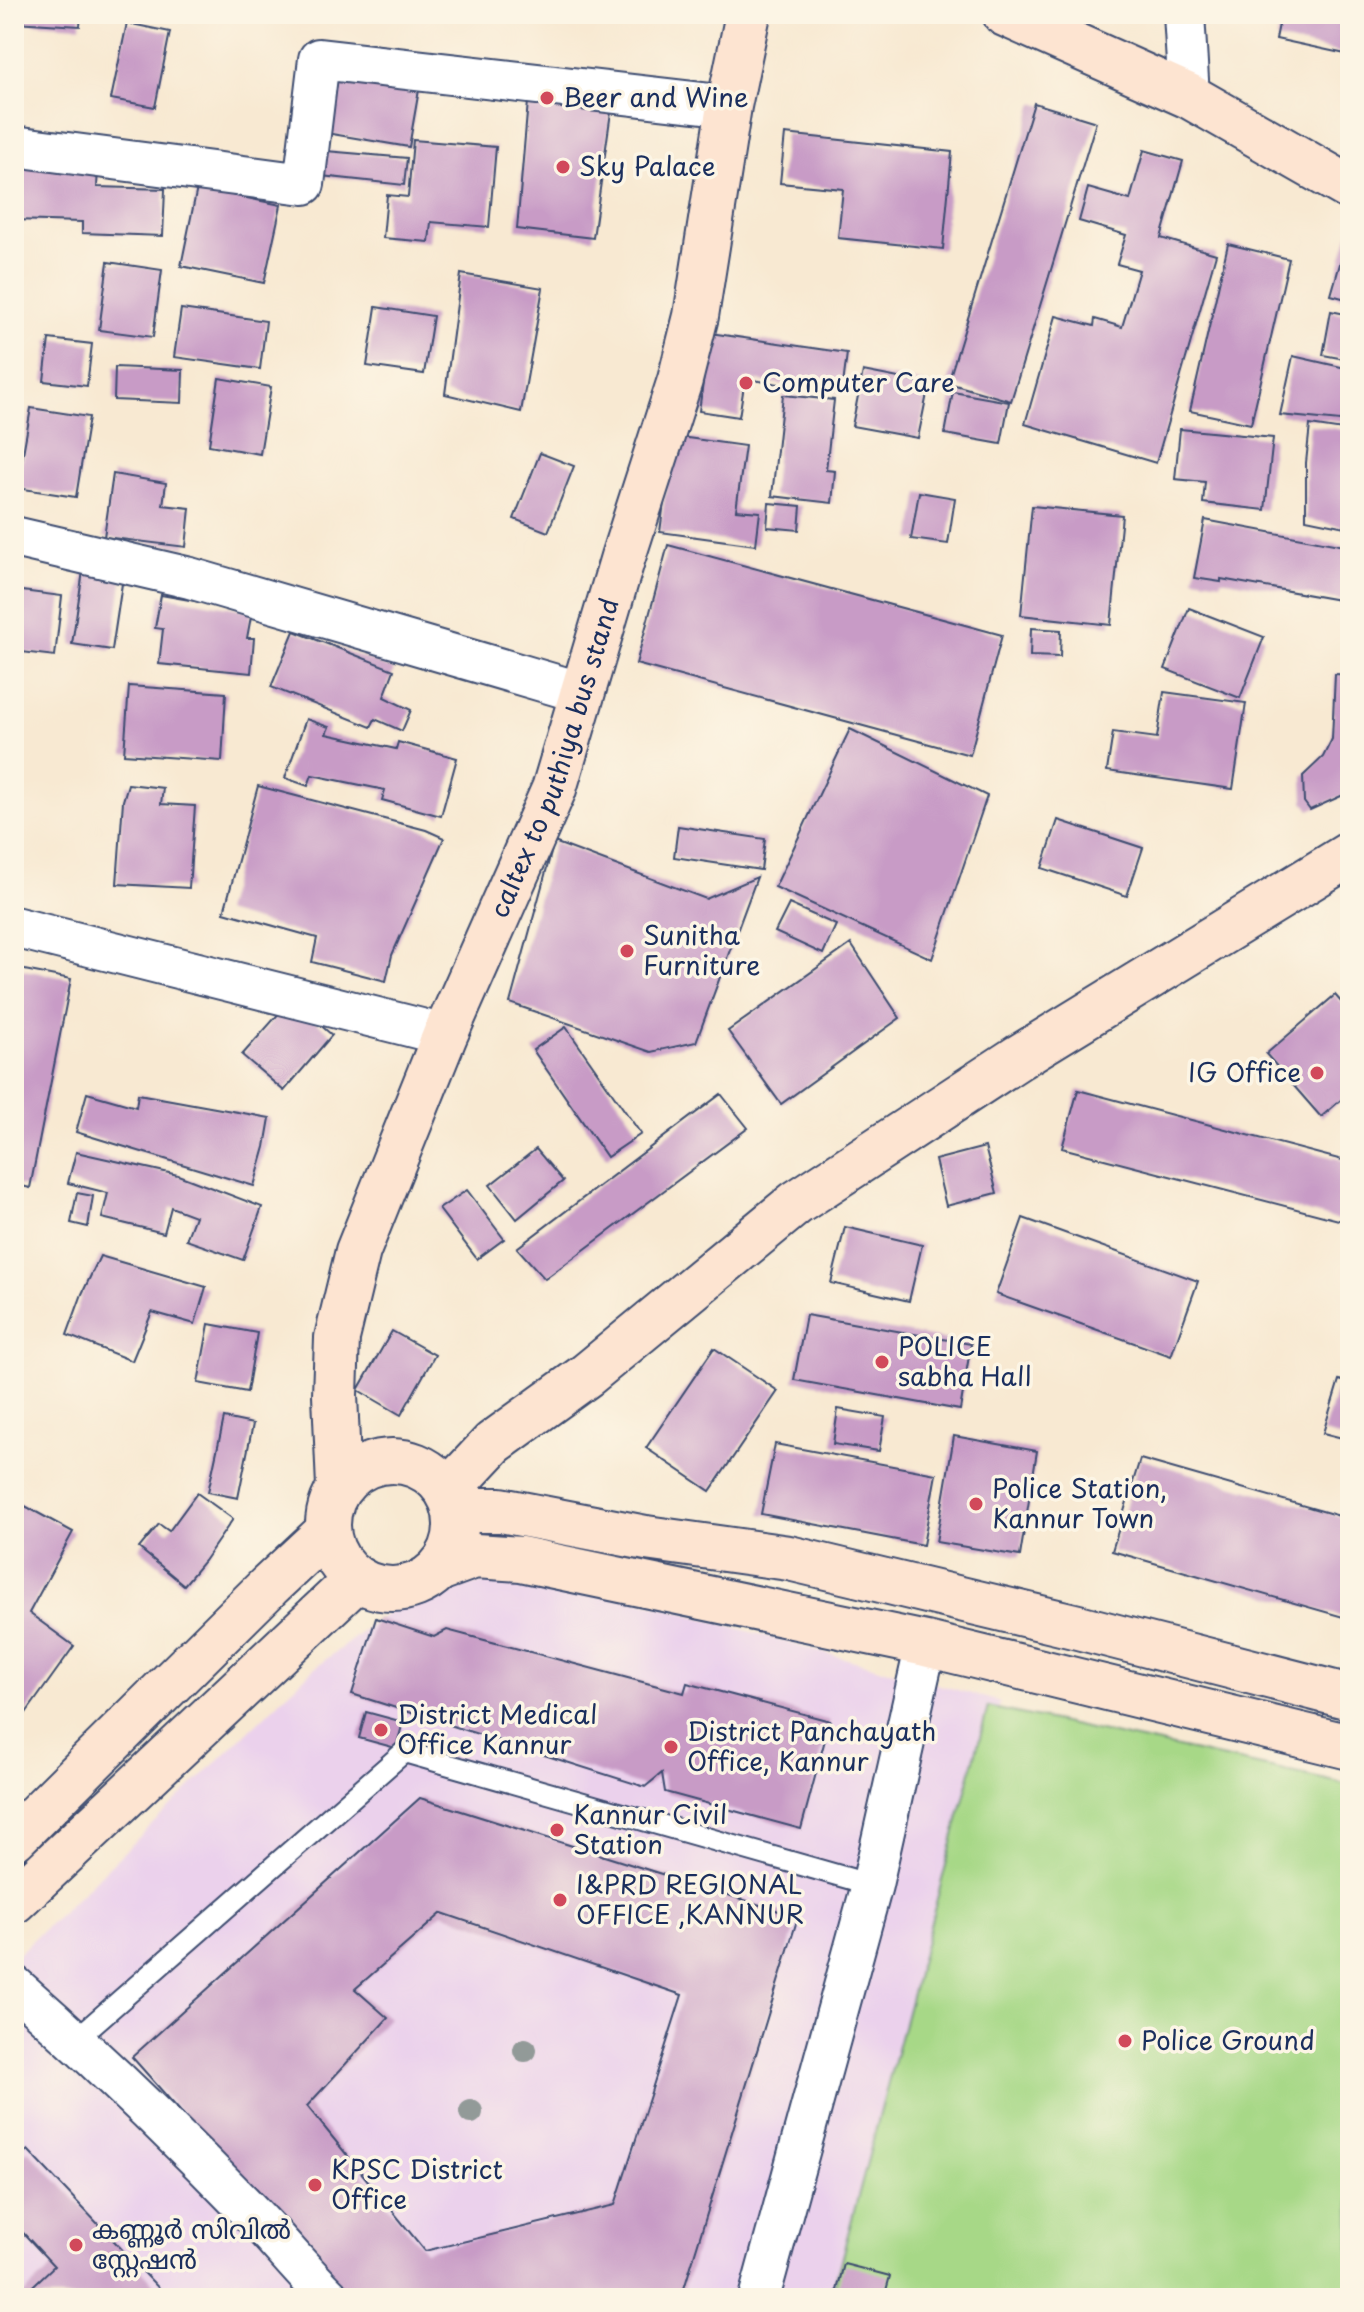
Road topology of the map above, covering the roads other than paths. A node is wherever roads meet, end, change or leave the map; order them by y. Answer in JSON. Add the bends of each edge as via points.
{"nodes":[{"id":1,"x":748,"y":14,"type":"edge"},
{"id":2,"x":1005,"y":14,"type":"edge"},
{"id":3,"x":1184,"y":14,"type":"edge"},
{"id":4,"x":1189,"y":96,"type":"junction"},
{"id":5,"x":729,"y":106,"type":"junction"},
{"id":6,"x":14,"y":146,"type":"edge"},
{"id":7,"x":1350,"y":188,"type":"edge"},
{"id":8,"x":14,"y":537,"type":"edge"},
{"id":9,"x":583,"y":693,"type":"junction"},
{"id":10,"x":1350,"y":854,"type":"edge"},
{"id":11,"x":14,"y":927,"type":"edge"},
{"id":12,"x":445,"y":1035,"type":"junction"},
{"id":13,"x":339,"y":1487,"type":"junction"},
{"id":14,"x":451,"y":1501,"type":"junction"},
{"id":15,"x":327,"y":1532,"type":"junction"},
{"id":16,"x":439,"y":1569,"type":"junction"},
{"id":17,"x":357,"y":1579,"type":"junction"},
{"id":18,"x":926,"y":1644,"type":"junction"},
{"id":19,"x":1350,"y":1697,"type":"edge"},
{"id":20,"x":1350,"y":1747,"type":"edge"},
{"id":21,"x":14,"y":1838,"type":"edge"},
{"id":22,"x":872,"y":1885,"type":"junction"},
{"id":23,"x":14,"y":1901,"type":"edge"},
{"id":24,"x":14,"y":1986,"type":"edge"},
{"id":25,"x":75,"y":2040,"type":"junction"},
{"id":26,"x":330,"y":2298,"type":"edge"},
{"id":27,"x":759,"y":2298,"type":"edge"}],
"edges":[{"from":1,"to":5,"type":"main road","name":"caltex to puthiya bus stand"},
{"from":2,"to":4,"type":"main road"},
{"from":3,"to":4,"type":"street"},
{"from":4,"to":7,"type":"main road"},
{"from":5,"to":6,"type":"street","via":[[319,59],[304,184]]},
{"from":5,"to":9,"type":"main road","name":"caltex to puthiya bus stand","via":[[696,316]]},
{"from":8,"to":9,"type":"street","via":[[190,578]]},
{"from":9,"to":12,"type":"main road","name":"caltex to puthiya bus stand","via":[[554,789]]},
{"from":10,"to":14,"type":"main road","via":[[1019,1057],[796,1203],[587,1375],[493,1443]]},
{"from":11,"to":12,"type":"street"},
{"from":12,"to":13,"type":"main road","name":"caltex to puthiya bus stand","via":[[358,1251],[337,1338]]},
{"from":13,"to":14,"type":"main road","via":[[368,1465],[403,1461],[436,1477]]},
{"from":13,"to":15,"type":"main road","via":[[331,1500]]},
{"from":14,"to":16,"type":"main road","via":[[457,1532]]},
{"from":14,"to":19,"type":"main road","via":[[646,1538],[789,1558]]},
{"from":15,"to":17,"type":"main road","via":[[332,1550]]},
{"from":15,"to":21,"type":"main road"},
{"from":16,"to":17,"type":"main road","via":[[400,1589],[378,1588]]},
{"from":16,"to":18,"type":"main road","via":[[475,1556],[521,1559]]},
{"from":17,"to":23,"type":"main road"},
{"from":18,"to":20,"type":"main road"},
{"from":18,"to":22,"type":"street"},
{"from":22,"to":25,"type":"lane","via":[[404,1752]]},
{"from":22,"to":27,"type":"street"},
{"from":24,"to":25,"type":"street"},
{"from":25,"to":26,"type":"street"}]}
